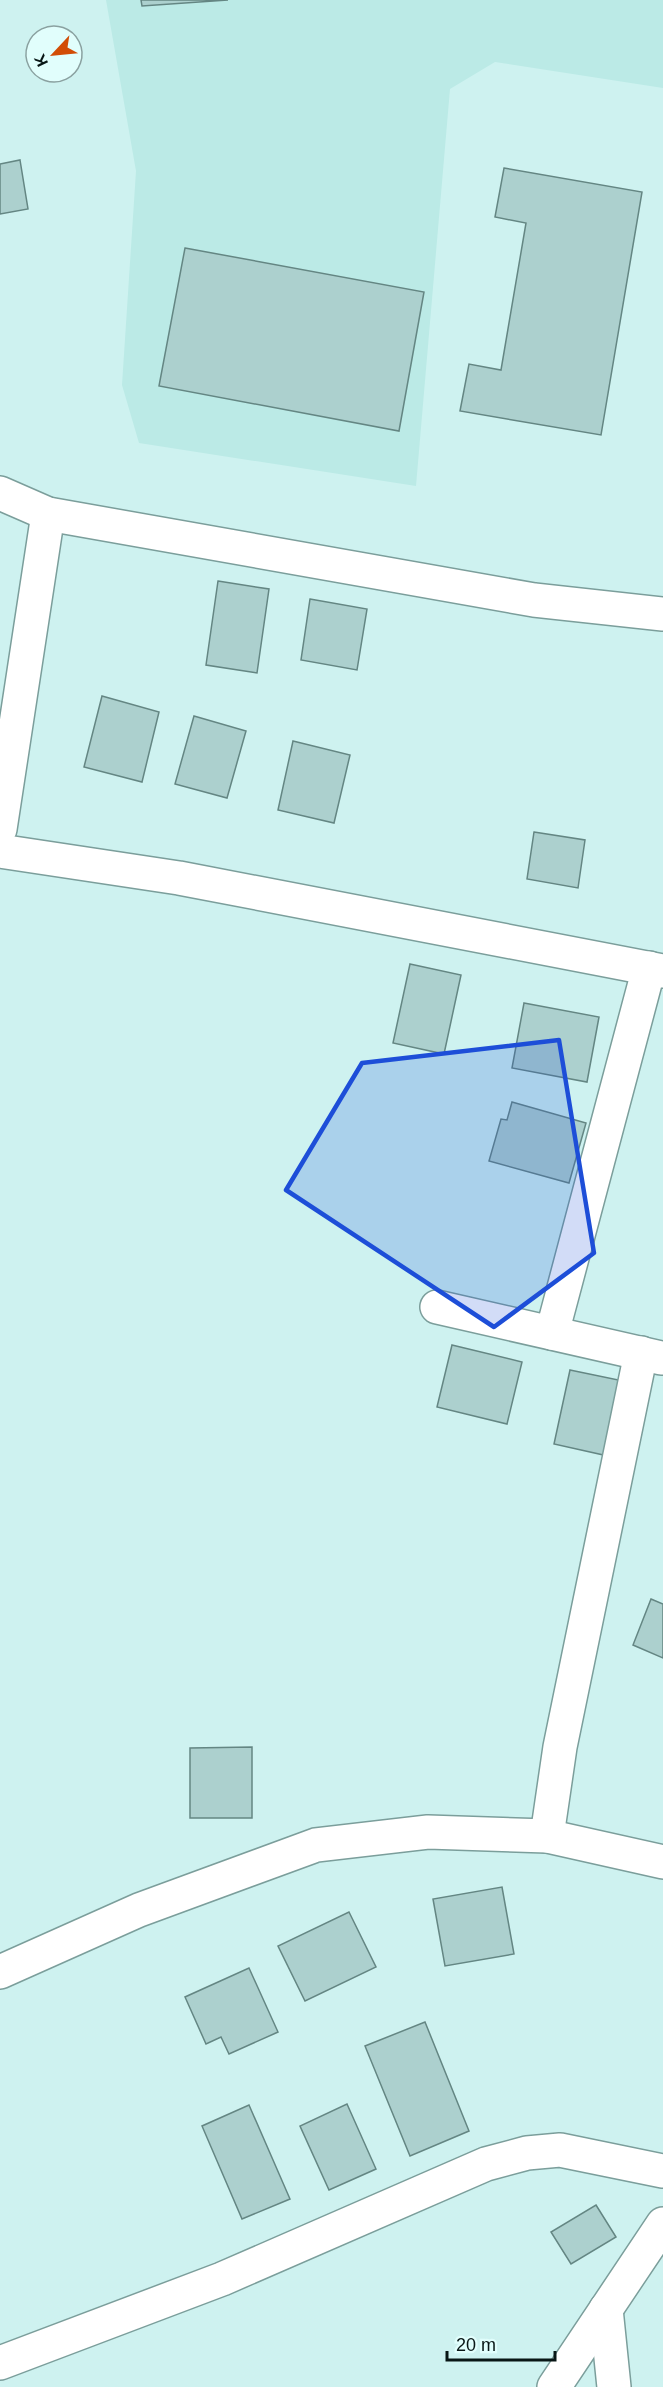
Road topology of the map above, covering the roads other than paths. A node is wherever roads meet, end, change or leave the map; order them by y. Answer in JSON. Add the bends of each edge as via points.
{"nodes":[{"id":1,"x":0,"y":493,"type":"edge"},
{"id":2,"x":48,"y":514,"type":"junction"},
{"id":3,"x":663,"y":614,"type":"edge"},
{"id":4,"x":0,"y":829,"type":"edge"},
{"id":5,"x":0,"y":851,"type":"edge"},
{"id":6,"x":656,"y":969,"type":"edge"},
{"id":7,"x":437,"y":1307,"type":"dead end"},
{"id":8,"x":552,"y":1333,"type":"junction"},
{"id":9,"x":652,"y":1356,"type":"edge"},
{"id":10,"x":547,"y":1836,"type":"junction"},
{"id":11,"x":663,"y":1862,"type":"edge"},
{"id":12,"x":0,"y":1972,"type":"edge"},
{"id":13,"x":663,"y":2171,"type":"edge"},
{"id":14,"x":663,"y":2224,"type":"edge"},
{"id":15,"x":606,"y":2309,"type":"junction"},
{"id":16,"x":0,"y":2362,"type":"edge"},
{"id":17,"x":554,"y":2387,"type":"edge"},
{"id":18,"x":614,"y":2387,"type":"edge"}],
"edges":[{"from":1,"to":2,"type":"street"},
{"from":2,"to":3,"type":"street","via":[[534,600]]},
{"from":2,"to":4,"type":"street"},
{"from":5,"to":6,"type":"street","via":[[179,878]]},
{"from":6,"to":8,"type":"street"},
{"from":7,"to":8,"type":"street"},
{"from":8,"to":9,"type":"street"},
{"from":9,"to":10,"type":"street","via":[[560,1747]]},
{"from":10,"to":11,"type":"street"},
{"from":10,"to":12,"type":"street","via":[[428,1832],[316,1845],[140,1910]]},
{"from":13,"to":16,"type":"street","via":[[560,2150],[496,2161],[222,2279]]},
{"from":14,"to":15,"type":"street"},
{"from":15,"to":17,"type":"street"},
{"from":15,"to":18,"type":"street"}]}
